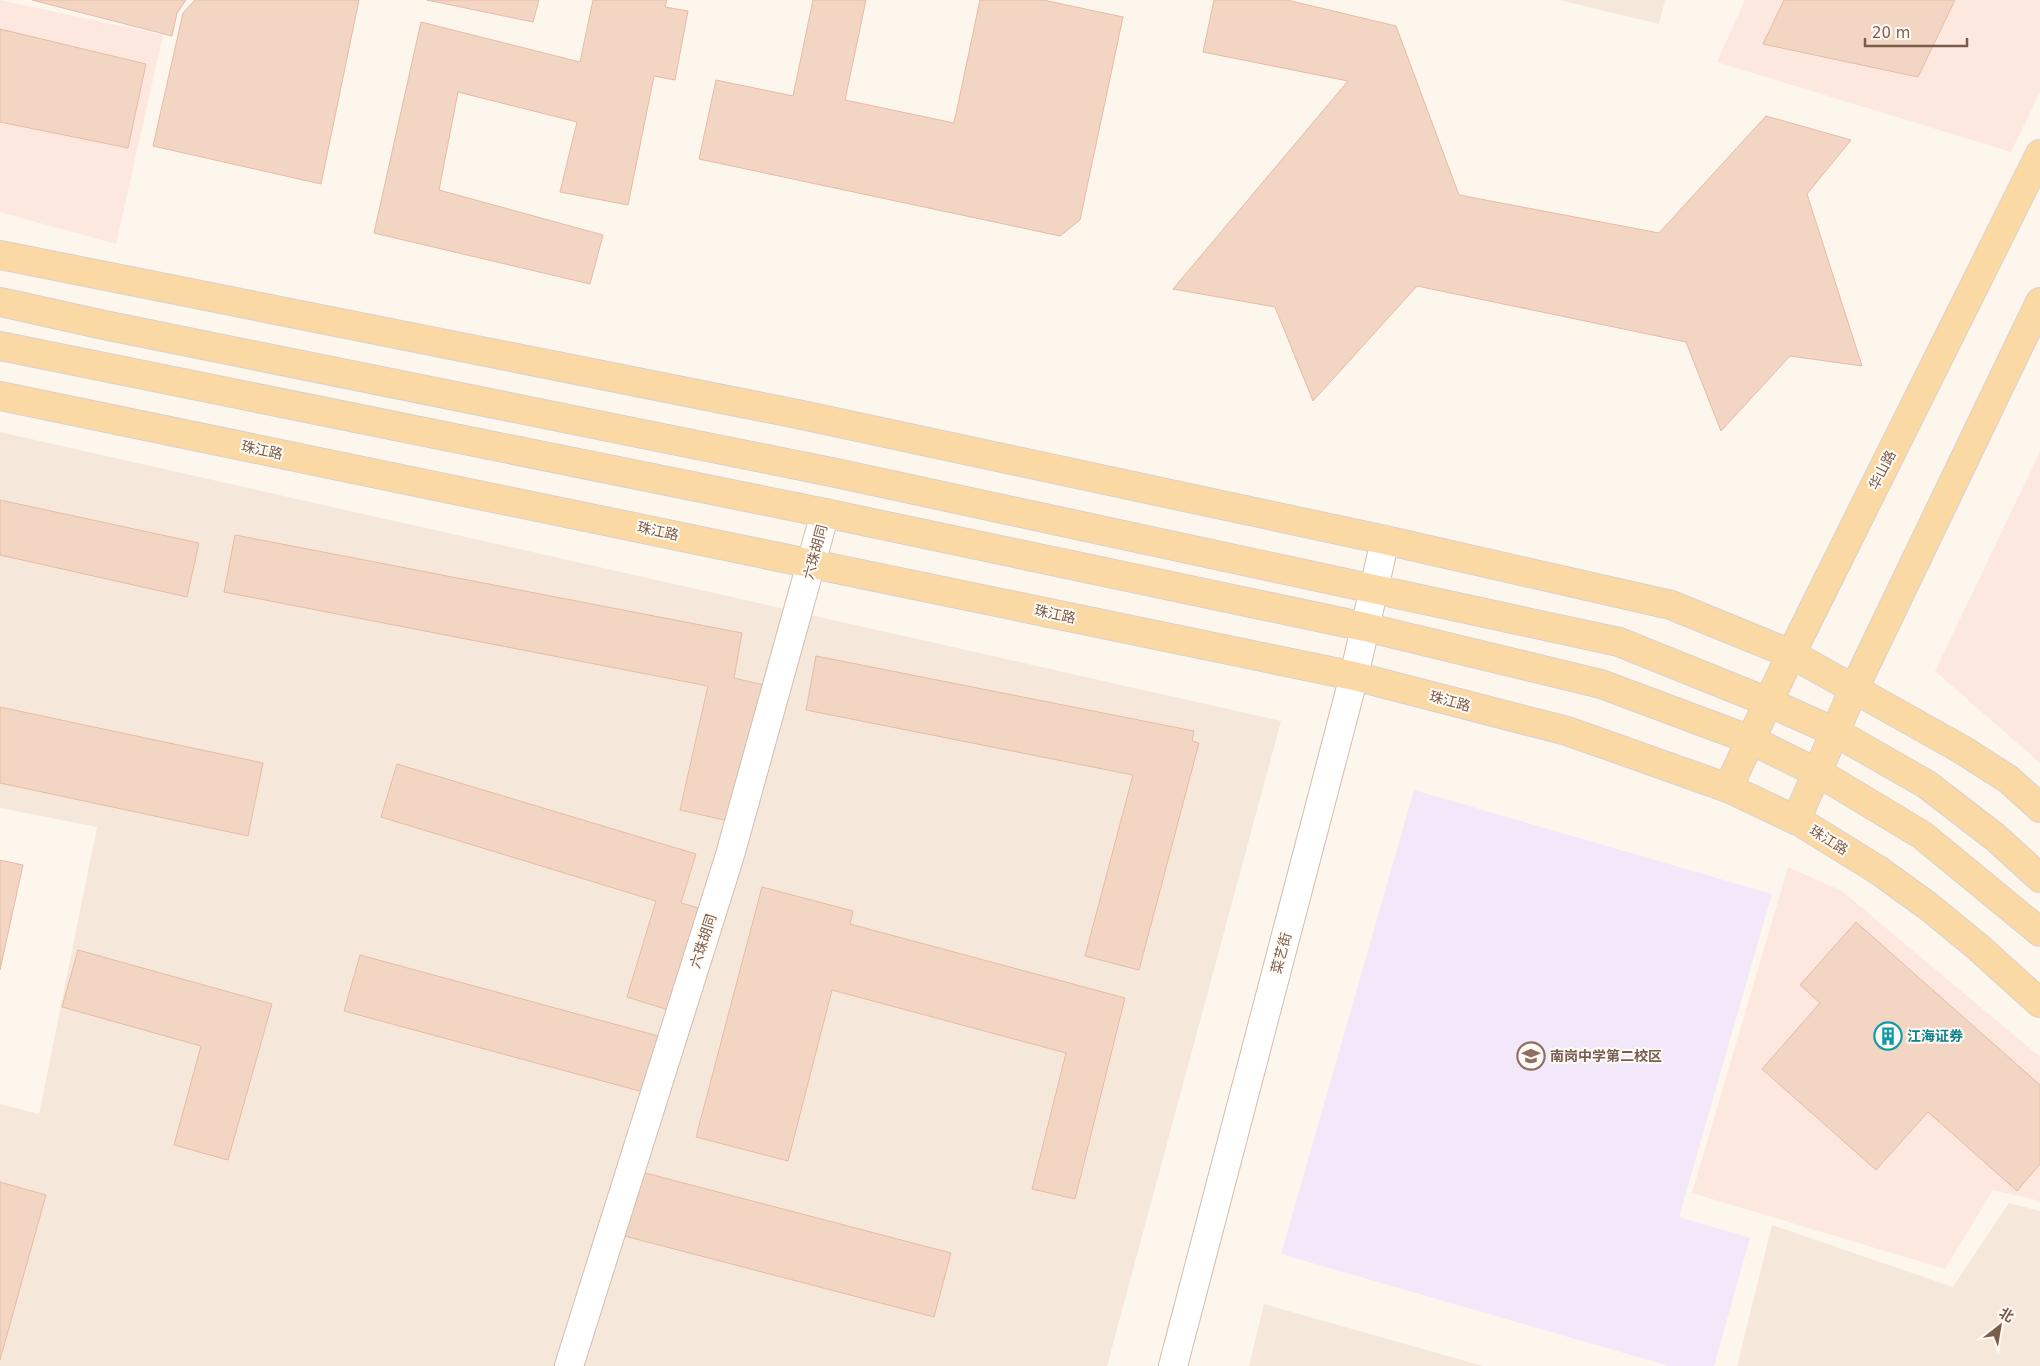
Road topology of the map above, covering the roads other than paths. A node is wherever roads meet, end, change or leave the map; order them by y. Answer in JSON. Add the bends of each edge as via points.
{"nodes":[{"id":1,"x":2040,"y":154,"type":"edge"},
{"id":2,"x":0,"y":255,"type":"edge"},
{"id":3,"x":0,"y":302,"type":"edge"},
{"id":4,"x":2040,"y":302,"type":"edge"},
{"id":5,"x":0,"y":346,"type":"edge"},
{"id":6,"x":0,"y":396,"type":"edge"},
{"id":7,"x":825,"y":513,"type":"junction"},
{"id":8,"x":1385,"y":540,"type":"junction"},
{"id":9,"x":812,"y":563,"type":"junction"},
{"id":10,"x":1374,"y":588,"type":"junction"},
{"id":11,"x":1365,"y":627,"type":"junction"},
{"id":12,"x":1791,"y":654,"type":"junction"},
{"id":13,"x":1354,"y":676,"type":"junction"},
{"id":14,"x":1854,"y":689,"type":"junction"},
{"id":15,"x":1768,"y":702,"type":"junction"},
{"id":16,"x":1835,"y":732,"type":"junction"},
{"id":17,"x":1750,"y":740,"type":"junction"},
{"id":18,"x":1817,"y":773,"type":"junction"},
{"id":19,"x":1728,"y":788,"type":"junction"},
{"id":20,"x":2040,"y":808,"type":"edge"},
{"id":21,"x":1796,"y":820,"type":"junction"},
{"id":22,"x":2040,"y":878,"type":"edge"},
{"id":23,"x":2040,"y":932,"type":"edge"},
{"id":24,"x":2040,"y":1003,"type":"edge"},
{"id":25,"x":569,"y":1366,"type":"edge"},
{"id":26,"x":1173,"y":1366,"type":"edge"}],
"edges":[{"from":1,"to":12,"type":"main road","name":"华山路"},
{"from":2,"to":8,"type":"main road","via":[[802,415]]},
{"from":3,"to":10,"type":"main road","via":[[836,472]]},
{"from":4,"to":14,"type":"main road"},
{"from":5,"to":7,"type":"main road"},
{"from":6,"to":9,"type":"main road","name":"珠江路"},
{"from":7,"to":9,"type":"street","name":"六珠胡同"},
{"from":7,"to":11,"type":"main road"},
{"from":8,"to":10,"type":"street","name":"菜艺街"},
{"from":8,"to":12,"type":"main road","via":[[1671,604]]},
{"from":9,"to":13,"type":"main road","name":"珠江路"},
{"from":9,"to":25,"type":"street","name":"六珠胡同","via":[[730,855]]},
{"from":10,"to":11,"type":"street","name":"菜艺街"},
{"from":10,"to":15,"type":"main road","via":[[1619,642]]},
{"from":11,"to":13,"type":"street","name":"菜艺街"},
{"from":11,"to":17,"type":"main road","via":[[1601,684]]},
{"from":12,"to":14,"type":"main road"},
{"from":12,"to":15,"type":"main road","name":"华山路"},
{"from":13,"to":19,"type":"main road","name":"珠江路","via":[[1567,731]]},
{"from":13,"to":26,"type":"street","name":"菜艺街"},
{"from":14,"to":16,"type":"main road"},
{"from":14,"to":20,"type":"main road","via":[[1977,759],[2008,779]]},
{"from":15,"to":16,"type":"main road"},
{"from":15,"to":17,"type":"main road","name":"华山路"},
{"from":16,"to":18,"type":"main road"},
{"from":16,"to":22,"type":"main road","via":[[1926,784],[1995,837]]},
{"from":17,"to":18,"type":"main road"},
{"from":17,"to":19,"type":"main road","name":"华山路"},
{"from":18,"to":21,"type":"main road"},
{"from":18,"to":23,"type":"main road","via":[[1922,835]]},
{"from":19,"to":21,"type":"main road","name":"珠江路"},
{"from":21,"to":24,"type":"main road","name":"珠江路","via":[[1878,870],[1928,906]]}]}
